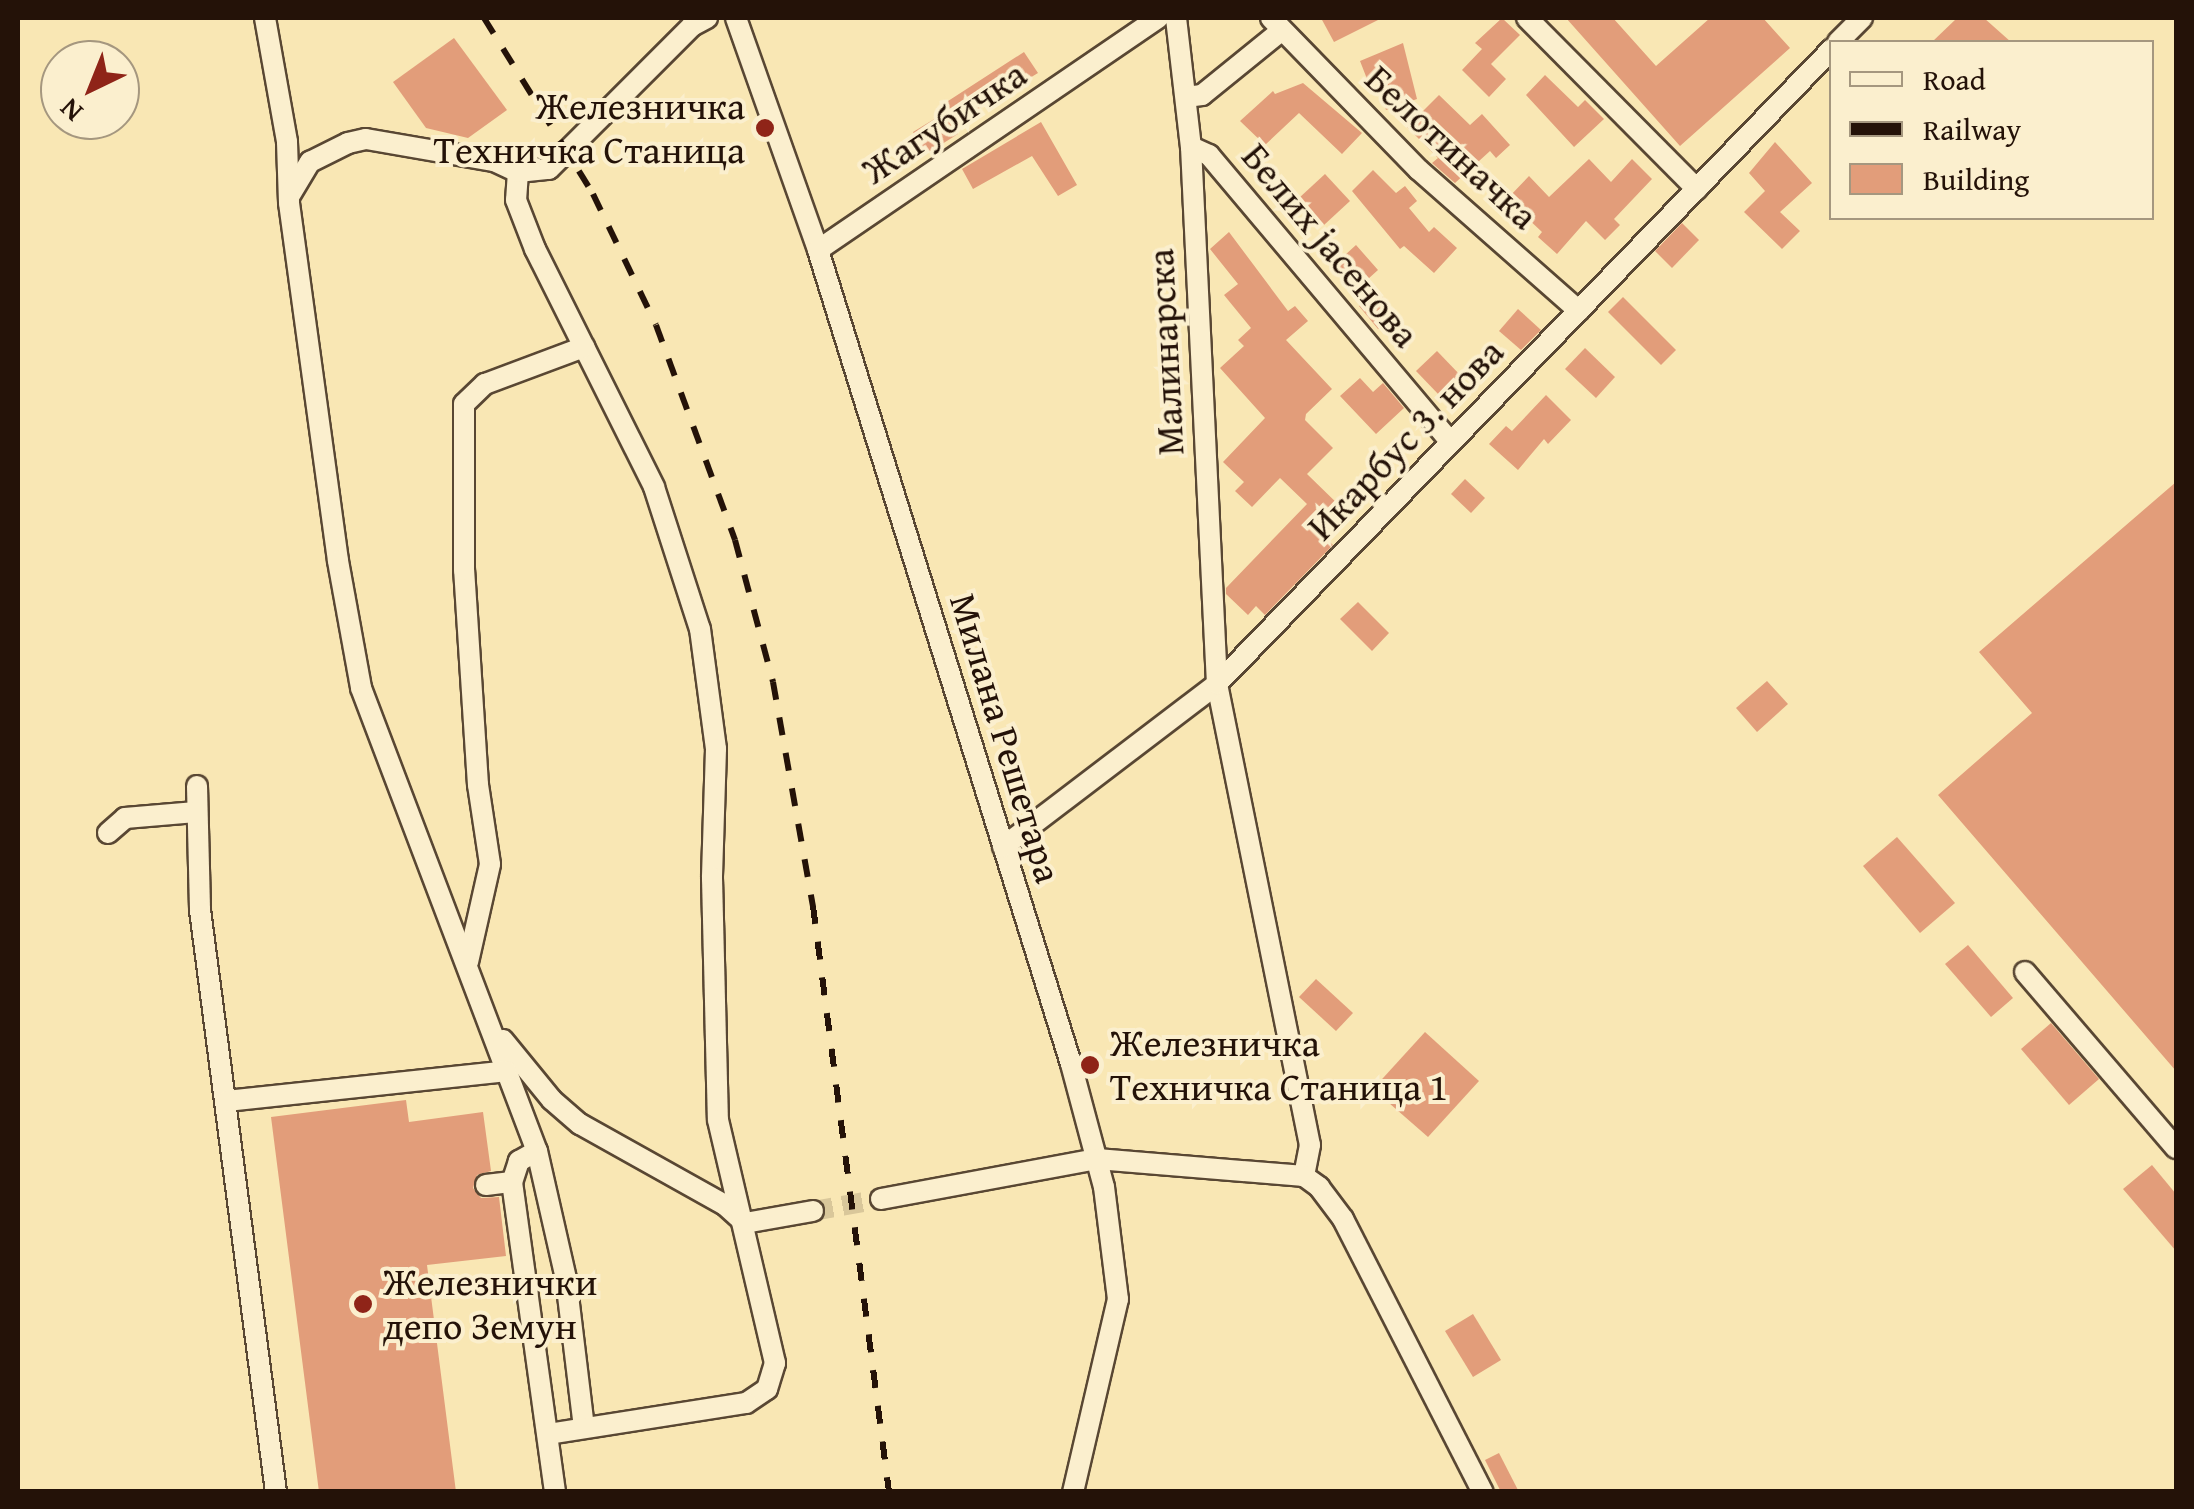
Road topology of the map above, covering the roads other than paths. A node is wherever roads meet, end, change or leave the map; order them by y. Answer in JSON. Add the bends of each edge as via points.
{"nodes":[{"id":1,"x":266,"y":18,"type":"edge"},
{"id":2,"x":707,"y":18,"type":"edge"},
{"id":3,"x":736,"y":18,"type":"edge"},
{"id":4,"x":1158,"y":18,"type":"edge"},
{"id":5,"x":1176,"y":18,"type":"edge"},
{"id":6,"x":1527,"y":18,"type":"edge"},
{"id":7,"x":1862,"y":18,"type":"edge"},
{"id":8,"x":1276,"y":24,"type":"edge"},
{"id":9,"x":1840,"y":40,"type":"edge"},
{"id":10,"x":1829,"y":52,"type":"edge"},
{"id":11,"x":1186,"y":96,"type":"junction"},
{"id":12,"x":1192,"y":147,"type":"junction"},
{"id":13,"x":518,"y":172,"type":"junction"},
{"id":14,"x":1697,"y":188,"type":"junction"},
{"id":15,"x":288,"y":203,"type":"junction"},
{"id":16,"x":818,"y":250,"type":"junction"},
{"id":17,"x":1578,"y":311,"type":"junction"},
{"id":18,"x":584,"y":348,"type":"junction"},
{"id":19,"x":1450,"y":441,"type":"junction"},
{"id":20,"x":1218,"y":684,"type":"junction"},
{"id":21,"x":197,"y":786,"type":"dead end"},
{"id":22,"x":196,"y":812,"type":"junction"},
{"id":23,"x":108,"y":833,"type":"dead end"},
{"id":24,"x":1003,"y":847,"type":"junction"},
{"id":25,"x":468,"y":970,"type":"junction"},
{"id":26,"x":2026,"y":972,"type":"dead end"},
{"id":27,"x":486,"y":1019,"type":"junction"},
{"id":28,"x":506,"y":1071,"type":"junction"},
{"id":29,"x":227,"y":1100,"type":"junction"},
{"id":30,"x":2176,"y":1148,"type":"edge"},
{"id":31,"x":537,"y":1151,"type":"junction"},
{"id":32,"x":1097,"y":1160,"type":"junction"},
{"id":33,"x":1304,"y":1176,"type":"junction"},
{"id":34,"x":512,"y":1182,"type":"junction"},
{"id":35,"x":486,"y":1185,"type":"dead end"},
{"id":36,"x":881,"y":1198,"type":"tunnel mouth"},
{"id":37,"x":813,"y":1211,"type":"tunnel mouth"},
{"id":38,"x":745,"y":1223,"type":"junction"},
{"id":39,"x":584,"y":1428,"type":"junction"},
{"id":40,"x":549,"y":1434,"type":"junction"},
{"id":41,"x":276,"y":1492,"type":"edge"},
{"id":42,"x":555,"y":1492,"type":"edge"},
{"id":43,"x":1073,"y":1492,"type":"edge"},
{"id":44,"x":1483,"y":1492,"type":"edge"}],
"edges":[{"from":1,"to":15,"type":"street","via":[[287,142]]},
{"from":2,"to":13,"type":"street","via":[[549,169]]},
{"from":3,"to":16,"type":"street","name":"Милана Решетара"},
{"from":4,"to":16,"type":"street","name":"Жагубичка"},
{"from":5,"to":11,"type":"street","name":"Малинарска"},
{"from":6,"to":14,"type":"street"},
{"from":7,"to":9,"type":"street"},
{"from":8,"to":11,"type":"street","name":"Белотиначка","via":[[1202,95]]},
{"from":8,"to":17,"type":"street","name":"Белотиначка","via":[[1418,170]]},
{"from":10,"to":14,"type":"street","name":"Икарбус 3. нова"},
{"from":11,"to":12,"type":"street","name":"Малинарска"},
{"from":12,"to":19,"type":"street","name":"Белих јасенова","via":[[1210,155]]},
{"from":12,"to":20,"type":"street","name":"Малинарска"},
{"from":13,"to":15,"type":"street","via":[[494,160],[366,139],[310,162]]},
{"from":13,"to":18,"type":"street","via":[[516,200]]},
{"from":14,"to":17,"type":"street","name":"Икарбус 3. нова"},
{"from":15,"to":25,"type":"street","via":[[360,688]]},
{"from":16,"to":24,"type":"street","name":"Милана Решетара"},
{"from":17,"to":19,"type":"street","name":"Икарбус 3. нова"},
{"from":18,"to":25,"type":"street","via":[[485,384],[464,404],[464,570],[478,786],[490,864]]},
{"from":18,"to":38,"type":"street","via":[[654,487],[700,629],[716,749],[715,1078],[727,1167]]},
{"from":19,"to":20,"type":"street","name":"Икарбус 3. нова"},
{"from":20,"to":24,"type":"street","name":"Икарбус 3. нова"},
{"from":20,"to":33,"type":"street","name":"Малинарска","via":[[1310,1146]]},
{"from":21,"to":22,"type":"street"},
{"from":22,"to":23,"type":"street","via":[[125,818]]},
{"from":22,"to":29,"type":"street","via":[[200,910]]},
{"from":24,"to":32,"type":"street","name":"Милана Решетара"},
{"from":25,"to":27,"type":"street"},
{"from":26,"to":30,"type":"street"},
{"from":27,"to":28,"type":"street"},
{"from":27,"to":38,"type":"street","via":[[580,1124],[726,1204]]},
{"from":28,"to":29,"type":"street"},
{"from":28,"to":31,"type":"street"},
{"from":29,"to":41,"type":"street"},
{"from":31,"to":34,"type":"street","via":[[515,1165]]},
{"from":31,"to":39,"type":"street","via":[[566,1280]]},
{"from":32,"to":33,"type":"street"},
{"from":32,"to":36,"type":"street"},
{"from":32,"to":43,"type":"street","name":"Милана Решетара","via":[[1118,1299]]},
{"from":33,"to":44,"type":"street","via":[[1342,1219]]},
{"from":34,"to":35,"type":"street"},
{"from":34,"to":40,"type":"street"},
{"from":37,"to":38,"type":"street"},
{"from":38,"to":39,"type":"street","via":[[775,1363],[767,1389],[746,1403]]},
{"from":39,"to":40,"type":"street"},
{"from":40,"to":42,"type":"street"}]}
